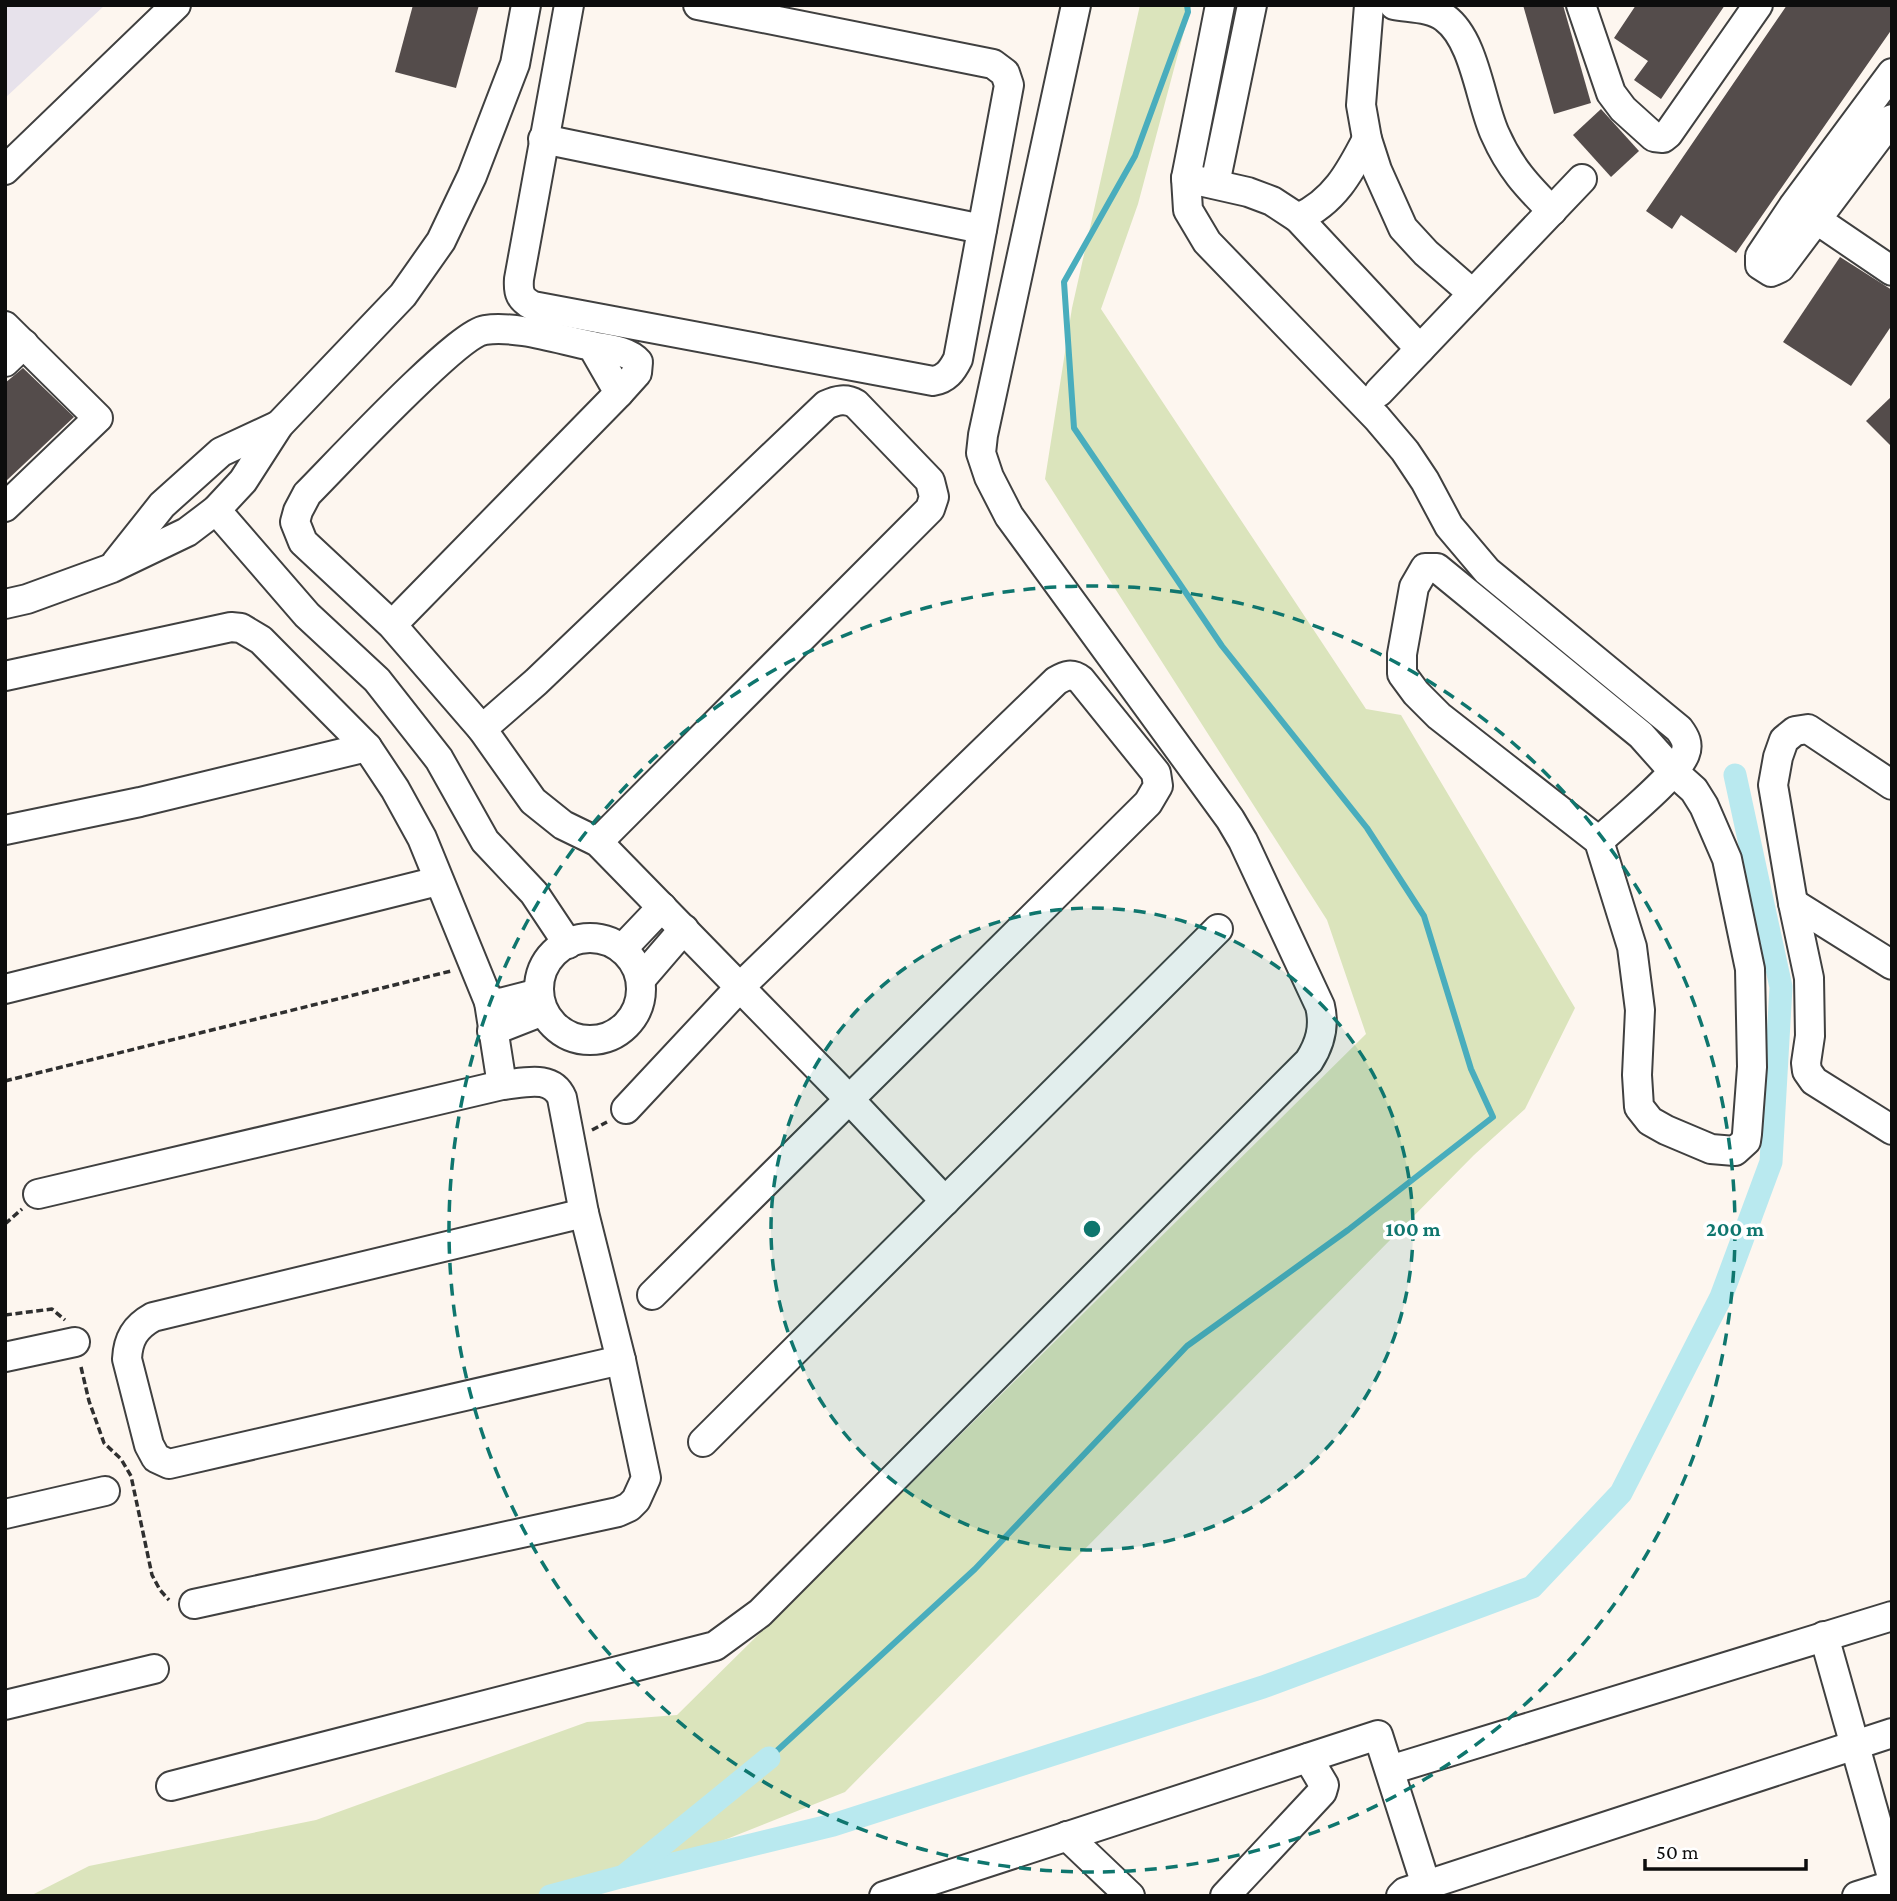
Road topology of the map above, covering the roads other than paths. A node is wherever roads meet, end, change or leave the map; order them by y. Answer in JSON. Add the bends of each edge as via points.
{"nodes":[{"id":1,"x":176,"y":5,"type":"edge"},
{"id":2,"x":526,"y":5,"type":"edge"},
{"id":3,"x":569,"y":5,"type":"edge"},
{"id":4,"x":698,"y":5,"type":"edge"},
{"id":5,"x":1076,"y":5,"type":"edge"},
{"id":6,"x":1220,"y":5,"type":"edge"},
{"id":7,"x":1252,"y":5,"type":"edge"},
{"id":8,"x":1369,"y":5,"type":"edge"},
{"id":9,"x":1394,"y":5,"type":"edge"},
{"id":10,"x":1604,"y":5,"type":"edge"},
{"id":11,"x":1758,"y":5,"type":"edge"},
{"id":12,"x":1585,"y":17,"type":"edge"},
{"id":13,"x":1892,"y":72,"type":"edge"},
{"id":14,"x":1892,"y":118,"type":"edge"},
{"id":15,"x":543,"y":139,"type":"junction"},
{"id":16,"x":1367,"y":139,"type":"junction"},
{"id":17,"x":5,"y":170,"type":"edge"},
{"id":18,"x":1186,"y":178,"type":"junction"},
{"id":19,"x":1581,"y":179,"type":"dead end"},
{"id":20,"x":1215,"y":184,"type":"junction"},
{"id":21,"x":1552,"y":211,"type":"junction"},
{"id":22,"x":1298,"y":218,"type":"junction"},
{"id":23,"x":1817,"y":220,"type":"junction"},
{"id":24,"x":982,"y":229,"type":"junction"},
{"id":25,"x":1892,"y":271,"type":"edge"},
{"id":26,"x":1472,"y":293,"type":"junction"},
{"id":27,"x":11,"y":344,"type":"edge"},
{"id":28,"x":1420,"y":349,"type":"junction"},
{"id":29,"x":1379,"y":393,"type":"dead end"},
{"id":30,"x":279,"y":425,"type":"junction"},
{"id":31,"x":5,"y":507,"type":"edge"},
{"id":32,"x":216,"y":510,"type":"junction"},
{"id":33,"x":112,"y":568,"type":"junction"},
{"id":34,"x":5,"y":604,"type":"edge"},
{"id":35,"x":392,"y":625,"type":"junction"},
{"id":36,"x":5,"y":677,"type":"edge"},
{"id":37,"x":482,"y":729,"type":"junction"},
{"id":38,"x":367,"y":747,"type":"junction"},
{"id":39,"x":1674,"y":772,"type":"junction"},
{"id":40,"x":1892,"y":785,"type":"edge"},
{"id":41,"x":5,"y":830,"type":"edge"},
{"id":42,"x":1599,"y":841,"type":"junction"},
{"id":43,"x":598,"y":842,"type":"junction"},
{"id":44,"x":438,"y":881,"type":"junction"},
{"id":45,"x":1793,"y":903,"type":"junction"},
{"id":46,"x":662,"y":907,"type":"junction"},
{"id":47,"x":684,"y":929,"type":"junction"},
{"id":48,"x":1218,"y":929,"type":"dead end"},
{"id":49,"x":568,"y":944,"type":"junction"},
{"id":50,"x":622,"y":949,"type":"junction"},
{"id":51,"x":1892,"y":965,"type":"edge"},
{"id":52,"x":641,"y":979,"type":"junction"},
{"id":53,"x":740,"y":987,"type":"junction"},
{"id":54,"x":5,"y":989,"type":"edge"},
{"id":55,"x":489,"y":1002,"type":"junction"},
{"id":56,"x":541,"y":1002,"type":"junction"},
{"id":57,"x":492,"y":1031,"type":"junction"},
{"id":58,"x":502,"y":1085,"type":"junction"},
{"id":59,"x":849,"y":1099,"type":"junction"},
{"id":60,"x":626,"y":1109,"type":"road end"},
{"id":61,"x":1892,"y":1130,"type":"edge"},
{"id":62,"x":38,"y":1194,"type":"dead end"},
{"id":63,"x":945,"y":1201,"type":"junction"},
{"id":64,"x":584,"y":1213,"type":"junction"},
{"id":65,"x":652,"y":1295,"type":"dead end"},
{"id":66,"x":75,"y":1342,"type":"road end"},
{"id":67,"x":5,"y":1357,"type":"edge"},
{"id":68,"x":621,"y":1360,"type":"junction"},
{"id":69,"x":703,"y":1442,"type":"dead end"},
{"id":70,"x":105,"y":1491,"type":"dead end"},
{"id":71,"x":5,"y":1514,"type":"edge"},
{"id":72,"x":194,"y":1604,"type":"road end"},
{"id":73,"x":1892,"y":1616,"type":"edge"},
{"id":74,"x":1824,"y":1636,"type":"junction"},
{"id":75,"x":154,"y":1669,"type":"dead end"},
{"id":76,"x":5,"y":1705,"type":"edge"},
{"id":77,"x":1892,"y":1733,"type":"edge"},
{"id":78,"x":1855,"y":1745,"type":"junction"},
{"id":79,"x":1308,"y":1758,"type":"junction"},
{"id":80,"x":1390,"y":1770,"type":"junction"},
{"id":81,"x":171,"y":1786,"type":"dead end"},
{"id":82,"x":1067,"y":1836,"type":"junction"},
{"id":83,"x":1892,"y":1877,"type":"edge"},
{"id":84,"x":1892,"y":1885,"type":"edge"},
{"id":85,"x":930,"y":1890,"type":"edge"},
{"id":86,"x":1413,"y":1891,"type":"edge"},
{"id":87,"x":884,"y":1896,"type":"edge"},
{"id":88,"x":1130,"y":1896,"type":"edge"},
{"id":89,"x":1225,"y":1896,"type":"edge"},
{"id":90,"x":1857,"y":1896,"type":"edge"}],
"edges":[{"from":1,"to":17,"type":"street"},
{"from":2,"to":30,"type":"street","via":[[511,76],[441,241],[403,296]]},
{"from":3,"to":15,"type":"street"},
{"from":4,"to":24,"type":"street","via":[[1000,68],[1009,85]]},
{"from":5,"to":81,"type":"street","via":[[981,453],[1009,516],[1243,841],[1320,1006],[1322,1033],[1316,1050],[760,1613],[715,1646]]},
{"from":6,"to":18,"type":"street"},
{"from":7,"to":20,"type":"street"},
{"from":8,"to":16,"type":"street","via":[[1361,105]]},
{"from":9,"to":21,"type":"street","via":[[1432,10],[1460,33],[1495,134],[1518,177]]},
{"from":10,"to":12,"type":"street"},
{"from":11,"to":12,"type":"street","via":[[1663,138],[1650,134],[1617,102]]},
{"from":13,"to":23,"type":"street","via":[[1794,205],[1760,256],[1760,265],[1777,271]]},
{"from":14,"to":23,"type":"street"},
{"from":15,"to":24,"type":"street"},
{"from":15,"to":24,"type":"street","via":[[519,279],[519,295],[533,306],[941,380],[958,359]]},
{"from":16,"to":22,"type":"street","via":[[1335,192]]},
{"from":16,"to":26,"type":"street","via":[[1403,228]]},
{"from":18,"to":20,"type":"street"},
{"from":18,"to":39,"type":"street","via":[[1188,210],[1207,242],[1405,451],[1466,550],[1679,729],[1687,740]]},
{"from":19,"to":21,"type":"street"},
{"from":20,"to":22,"type":"street","via":[[1272,201]]},
{"from":21,"to":26,"type":"street"},
{"from":22,"to":28,"type":"street"},
{"from":23,"to":25,"type":"street"},
{"from":26,"to":28,"type":"street"},
{"from":27,"to":31,"type":"street","via":[[98,418]]},
{"from":28,"to":29,"type":"street"},
{"from":30,"to":32,"type":"street","via":[[243,481]]},
{"from":30,"to":33,"type":"street","via":[[221,452],[162,505]]},
{"from":32,"to":33,"type":"street","via":[[187,532]]},
{"from":32,"to":49,"type":"street","via":[[307,615],[377,680],[439,759],[485,841],[534,893]]},
{"from":33,"to":34,"type":"street"},
{"from":35,"to":35,"type":"street","via":[[619,393],[592,346],[518,331],[476,333],[447,354],[302,502],[295,522],[303,542]]},
{"from":35,"to":37,"type":"street"},
{"from":36,"to":38,"type":"street","via":[[241,628],[261,640]]},
{"from":37,"to":43,"type":"street","via":[[533,801],[563,825]]},
{"from":37,"to":43,"type":"street","via":[[826,405],[841,400],[856,404],[930,481],[934,497],[930,509]]},
{"from":38,"to":41,"type":"street"},
{"from":38,"to":44,"type":"street","via":[[422,838]]},
{"from":39,"to":42,"type":"street"},
{"from":39,"to":42,"type":"street","via":[[1630,726],[1437,568],[1425,568],[1414,586],[1402,674],[1439,716]]},
{"from":39,"to":42,"type":"street","via":[[1704,806],[1727,859],[1750,969],[1752,1067],[1747,1134],[1746,1142],[1735,1151],[1711,1149],[1666,1130],[1650,1121],[1639,1107],[1640,1010],[1632,947]]},
{"from":40,"to":45,"type":"street","via":[[1808,729],[1795,731],[1784,740],[1773,785]]},
{"from":43,"to":46,"type":"street"},
{"from":44,"to":54,"type":"street"},
{"from":44,"to":55,"type":"street"},
{"from":45,"to":51,"type":"street"},
{"from":45,"to":61,"type":"street","via":[[1809,978],[1807,1071],[1814,1081]]},
{"from":46,"to":47,"type":"street"},
{"from":46,"to":50,"type":"street"},
{"from":47,"to":52,"type":"street"},
{"from":47,"to":53,"type":"street"},
{"from":48,"to":63,"type":"street"},
{"from":49,"to":50,"type":"street","via":[[596,938]]},
{"from":49,"to":56,"type":"street","via":[[546,964]]},
{"from":50,"to":52,"type":"street"},
{"from":52,"to":56,"type":"street","via":[[637,1012],[614,1035],[598,1040],[565,1035],[552,1024]]},
{"from":53,"to":59,"type":"street"},
{"from":53,"to":59,"type":"street","via":[[1056,681],[1068,675],[1081,680],[1156,773],[1156,792]]},
{"from":53,"to":60,"type":"street"},
{"from":55,"to":56,"type":"street"},
{"from":55,"to":57,"type":"street"},
{"from":56,"to":57,"type":"street"},
{"from":57,"to":58,"type":"street"},
{"from":58,"to":62,"type":"street"},
{"from":58,"to":64,"type":"street","via":[[543,1082],[559,1091]]},
{"from":59,"to":63,"type":"street"},
{"from":59,"to":65,"type":"street"},
{"from":63,"to":69,"type":"street"},
{"from":64,"to":68,"type":"street"},
{"from":64,"to":68,"type":"street","via":[[153,1317],[132,1334],[127,1359],[149,1445],[156,1458],[169,1464]]},
{"from":66,"to":67,"type":"street"},
{"from":68,"to":72,"type":"street","via":[[646,1478],[629,1507]]},
{"from":70,"to":71,"type":"street"},
{"from":73,"to":74,"type":"street"},
{"from":74,"to":78,"type":"street"},
{"from":74,"to":80,"type":"street"},
{"from":75,"to":76,"type":"street"},
{"from":77,"to":78,"type":"street"},
{"from":78,"to":83,"type":"street"},
{"from":78,"to":86,"type":"street"},
{"from":79,"to":80,"type":"street","via":[[1378,1735]]},
{"from":79,"to":82,"type":"street"},
{"from":79,"to":89,"type":"street","via":[[1324,1785],[1322,1792]]},
{"from":80,"to":86,"type":"street"},
{"from":82,"to":85,"type":"street"},
{"from":82,"to":88,"type":"street"},
{"from":84,"to":90,"type":"street"},
{"from":85,"to":87,"type":"street"}]}
